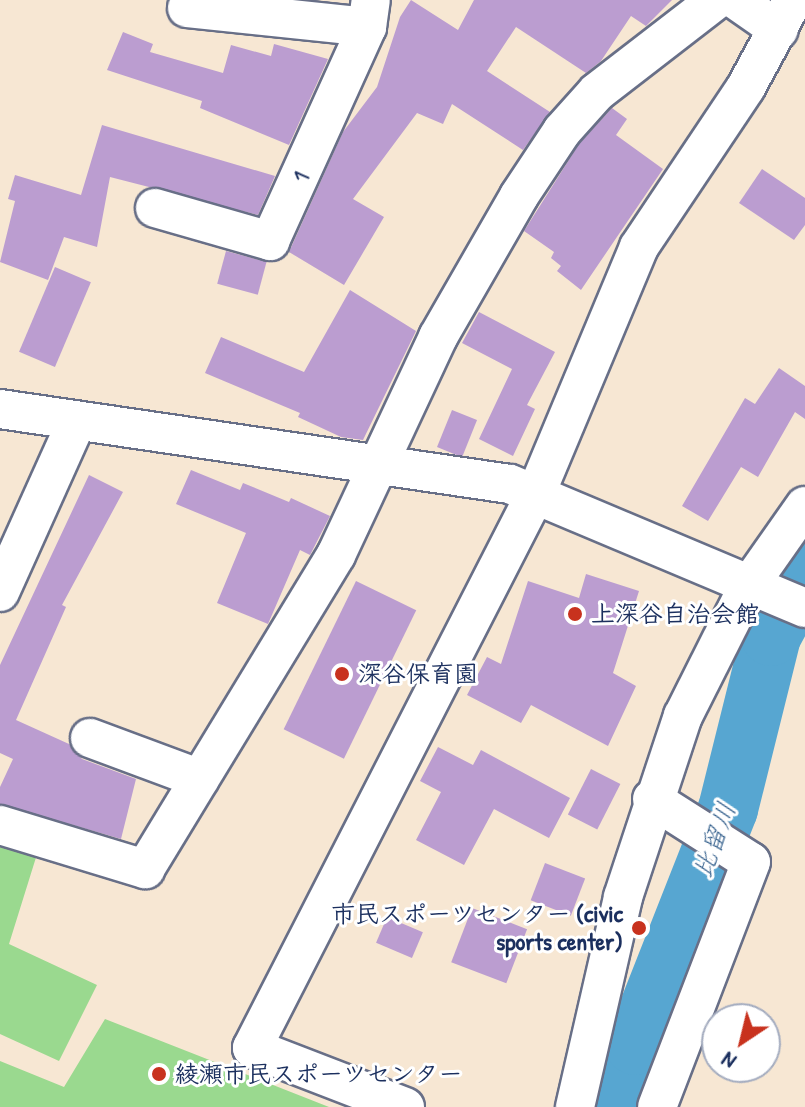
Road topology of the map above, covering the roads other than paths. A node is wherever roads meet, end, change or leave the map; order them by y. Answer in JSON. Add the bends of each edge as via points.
{"nodes":[{"id":1,"x":716,"y":0,"type":"edge"},
{"id":2,"x":736,"y":0,"type":"edge"},
{"id":3,"x":187,"y":8,"type":"dead end"},
{"id":4,"x":369,"y":14,"type":"edge"},
{"id":5,"x":786,"y":15,"type":"edge"},
{"id":6,"x":155,"y":208,"type":"dead end"},
{"id":7,"x":0,"y":409,"type":"edge"},
{"id":8,"x":76,"y":423,"type":"junction"},
{"id":9,"x":377,"y":466,"type":"junction"},
{"id":10,"x":537,"y":491,"type":"junction"},
{"id":11,"x":805,"y":506,"type":"edge"},
{"id":12,"x":0,"y":592,"type":"edge"},
{"id":13,"x":774,"y":597,"type":"edge"},
{"id":14,"x":90,"y":738,"type":"dead end"},
{"id":15,"x":200,"y":779,"type":"junction"},
{"id":16,"x":652,"y":799,"type":"junction"},
{"id":17,"x":0,"y":825,"type":"edge"},
{"id":18,"x":405,"y":1107,"type":"edge"},
{"id":19,"x":575,"y":1107,"type":"edge"},
{"id":20,"x":657,"y":1107,"type":"edge"}],
"edges":[{"from":1,"to":9,"type":"street","via":[[597,92],[562,131],[438,337]]},
{"from":2,"to":5,"type":"street"},
{"from":3,"to":4,"type":"street"},
{"from":4,"to":6,"type":"street","name":"1","via":[[270,241]]},
{"from":5,"to":10,"type":"street","via":[[633,259]]},
{"from":7,"to":8,"type":"street"},
{"from":8,"to":9,"type":"street"},
{"from":8,"to":12,"type":"street"},
{"from":9,"to":10,"type":"street"},
{"from":9,"to":15,"type":"street","via":[[336,555]]},
{"from":10,"to":13,"type":"street"},
{"from":10,"to":18,"type":"street","via":[[252,1048]]},
{"from":11,"to":13,"type":"street"},
{"from":13,"to":16,"type":"street","via":[[683,716]]},
{"from":14,"to":15,"type":"street"},
{"from":15,"to":17,"type":"street","via":[[145,869]]},
{"from":16,"to":19,"type":"street"},
{"from":16,"to":20,"type":"street","via":[[751,862]]}]}
